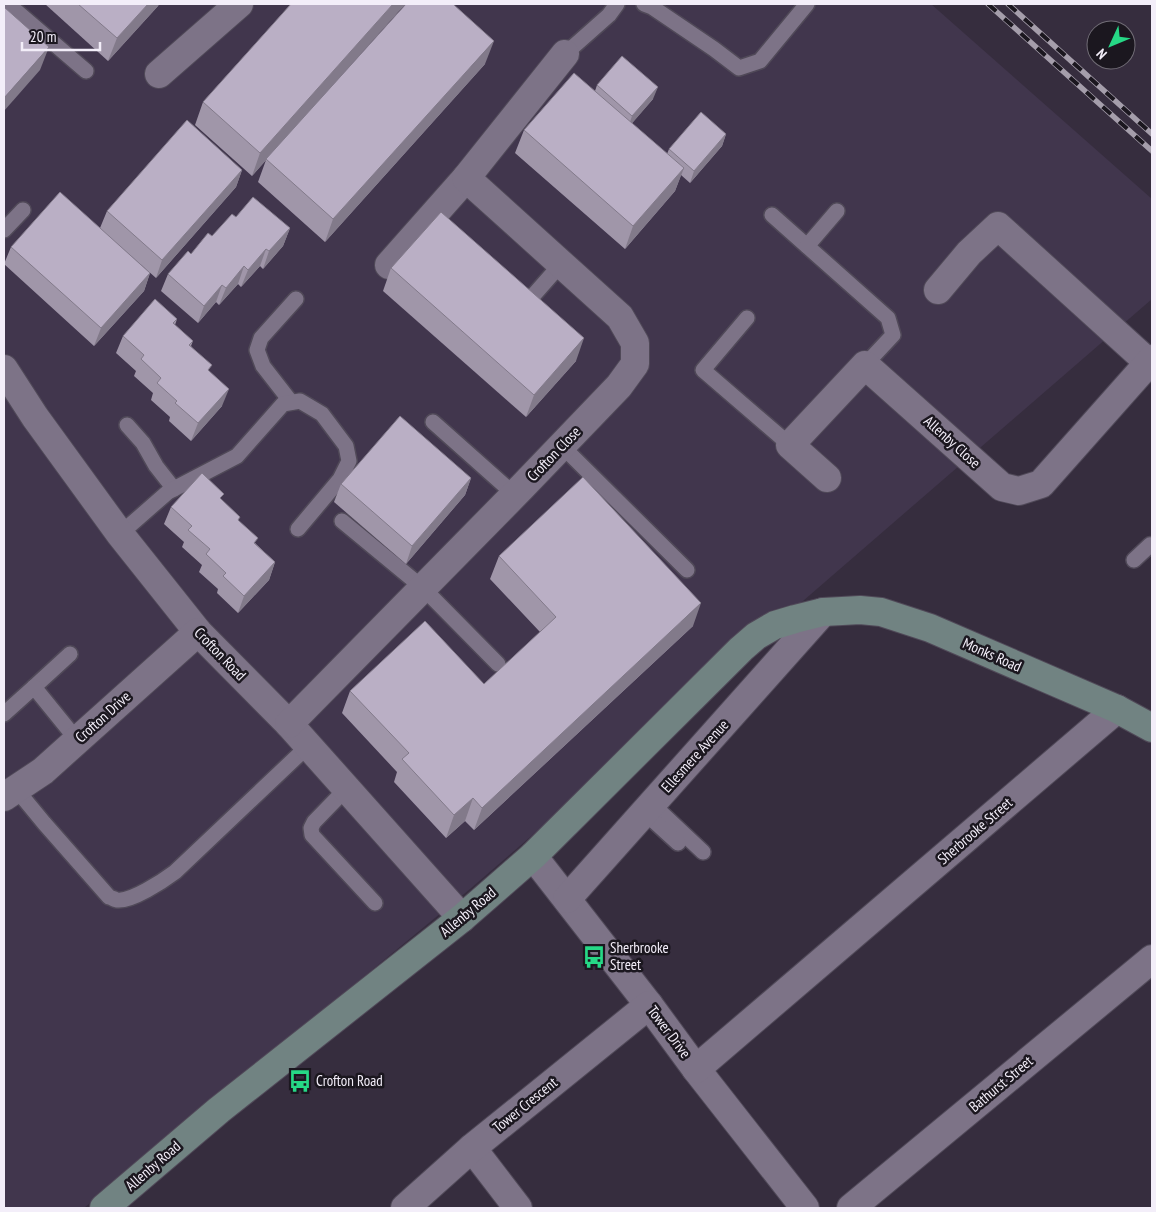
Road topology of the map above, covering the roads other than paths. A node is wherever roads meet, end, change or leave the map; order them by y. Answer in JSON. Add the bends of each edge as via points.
{"nodes":[{"id":1,"x":8,"y":4,"type":"edge"},
{"id":2,"x":239,"y":4,"type":"edge"},
{"id":3,"x":617,"y":4,"type":"edge"},
{"id":4,"x":644,"y":4,"type":"edge"},
{"id":5,"x":807,"y":4,"type":"edge"},
{"id":6,"x":565,"y":54,"type":"joint"},
{"id":7,"x":86,"y":71,"type":"dead end"},
{"id":8,"x":159,"y":74,"type":"dead end"},
{"id":9,"x":466,"y":178,"type":"junction"},
{"id":10,"x":24,"y":210,"type":"dead end"},
{"id":11,"x":837,"y":210,"type":"dead end"},
{"id":12,"x":772,"y":215,"type":"dead end"},
{"id":13,"x":4,"y":230,"type":"edge"},
{"id":14,"x":807,"y":246,"type":"junction"},
{"id":15,"x":561,"y":264,"type":"junction"},
{"id":16,"x":389,"y":265,"type":"dead end"},
{"id":17,"x":938,"y":290,"type":"dead end"},
{"id":18,"x":532,"y":297,"type":"edge"},
{"id":19,"x":296,"y":299,"type":"dead end"},
{"id":20,"x":748,"y":318,"type":"dead end"},
{"id":21,"x":1151,"y":361,"type":"edge"},
{"id":22,"x":865,"y":365,"type":"junction"},
{"id":23,"x":4,"y":369,"type":"edge"},
{"id":24,"x":291,"y":402,"type":"junction"},
{"id":25,"x":433,"y":422,"type":"dead end"},
{"id":26,"x":127,"y":424,"type":"dead end"},
{"id":27,"x":790,"y":445,"type":"junction"},
{"id":28,"x":562,"y":446,"type":"junction"},
{"id":29,"x":827,"y":478,"type":"dead end"},
{"id":30,"x":174,"y":489,"type":"junction"},
{"id":31,"x":515,"y":495,"type":"junction"},
{"id":32,"x":342,"y":521,"type":"dead end"},
{"id":33,"x":298,"y":529,"type":"dead end"},
{"id":34,"x":120,"y":534,"type":"junction"},
{"id":35,"x":1151,"y":543,"type":"edge"},
{"id":36,"x":1134,"y":560,"type":"dead end"},
{"id":37,"x":687,"y":570,"type":"dead end"},
{"id":38,"x":424,"y":588,"type":"junction"},
{"id":39,"x":823,"y":612,"type":"junction"},
{"id":40,"x":198,"y":632,"type":"junction"},
{"id":41,"x":70,"y":654,"type":"dead end"},
{"id":42,"x":498,"y":664,"type":"dead end"},
{"id":43,"x":34,"y":688,"type":"junction"},
{"id":44,"x":1117,"y":709,"type":"junction"},
{"id":45,"x":4,"y":714,"type":"edge"},
{"id":46,"x":289,"y":724,"type":"junction"},
{"id":47,"x":1152,"y":728,"type":"edge"},
{"id":48,"x":77,"y":740,"type":"junction"},
{"id":49,"x":308,"y":746,"type":"junction"},
{"id":50,"x":346,"y":789,"type":"junction"},
{"id":51,"x":10,"y":793,"type":"edge"},
{"id":52,"x":648,"y":808,"type":"junction"},
{"id":53,"x":700,"y":855,"type":"dead end"},
{"id":54,"x":533,"y":856,"type":"junction"},
{"id":55,"x":567,"y":899,"type":"junction"},
{"id":56,"x":376,"y":903,"type":"dead end"},
{"id":57,"x":462,"y":918,"type":"junction"},
{"id":58,"x":1152,"y":959,"type":"edge"},
{"id":59,"x":649,"y":1005,"type":"junction"},
{"id":60,"x":696,"y":1069,"type":"junction"},
{"id":61,"x":472,"y":1148,"type":"junction"},
{"id":62,"x":104,"y":1208,"type":"edge"},
{"id":63,"x":405,"y":1208,"type":"edge"},
{"id":64,"x":518,"y":1208,"type":"edge"},
{"id":65,"x":805,"y":1208,"type":"edge"},
{"id":66,"x":851,"y":1208,"type":"edge"}],
"edges":[{"from":1,"to":7,"type":"lane"},
{"from":2,"to":8,"type":"street"},
{"from":3,"to":6,"type":"lane"},
{"from":4,"to":5,"type":"lane","via":[[739,68],[760,61]]},
{"from":6,"to":9,"type":"street"},
{"from":9,"to":15,"type":"street","name":"Crofton Close"},
{"from":9,"to":16,"type":"street"},
{"from":10,"to":13,"type":"lane"},
{"from":11,"to":14,"type":"lane"},
{"from":12,"to":14,"type":"lane"},
{"from":14,"to":22,"type":"lane","via":[[888,318],[893,335]]},
{"from":15,"to":18,"type":"lane"},
{"from":15,"to":28,"type":"street","name":"Crofton Close","via":[[620,317],[635,343],[635,364],[619,386]]},
{"from":17,"to":21,"type":"street","via":[[969,253],[998,226]]},
{"from":19,"to":24,"type":"lane","via":[[261,338],[257,350],[263,366]]},
{"from":20,"to":27,"type":"lane","via":[[703,370]]},
{"from":21,"to":22,"type":"street","name":"Allenby Close","via":[[1041,484],[1019,491],[1002,487]]},
{"from":22,"to":27,"type":"street"},
{"from":23,"to":34,"type":"street","name":"Crofton Road"},
{"from":24,"to":30,"type":"lane","via":[[283,404],[237,456]]},
{"from":24,"to":33,"type":"lane","via":[[300,400],[322,414],[346,446],[349,461],[340,479]]},
{"from":25,"to":31,"type":"lane"},
{"from":26,"to":30,"type":"lane"},
{"from":27,"to":29,"type":"street"},
{"from":28,"to":31,"type":"street","name":"Crofton Close"},
{"from":28,"to":37,"type":"lane"},
{"from":30,"to":34,"type":"lane"},
{"from":31,"to":38,"type":"street","name":"Crofton Close"},
{"from":32,"to":38,"type":"lane"},
{"from":34,"to":40,"type":"street","name":"Crofton Road"},
{"from":35,"to":36,"type":"lane"},
{"from":38,"to":42,"type":"lane"},
{"from":38,"to":46,"type":"street","name":"Crofton Close"},
{"from":39,"to":44,"type":"main road","name":"Monks Road","via":[[871,611],[906,620]]},
{"from":39,"to":52,"type":"street","name":"Ellesmere Avenue"},
{"from":39,"to":54,"type":"main road","name":"Allenby Road","via":[[775,625],[748,642]]},
{"from":40,"to":46,"type":"street","name":"Crofton Road"},
{"from":40,"to":48,"type":"street","name":"Crofton Drive"},
{"from":41,"to":43,"type":"lane"},
{"from":43,"to":45,"type":"lane"},
{"from":43,"to":48,"type":"lane"},
{"from":44,"to":47,"type":"main road","name":"Monks Road"},
{"from":44,"to":60,"type":"street","name":"Sherbrooke Street"},
{"from":46,"to":49,"type":"street","name":"Crofton Road"},
{"from":48,"to":51,"type":"street","name":"Crofton Drive","via":[[43,771]]},
{"from":49,"to":50,"type":"street","name":"Crofton Road"},
{"from":49,"to":51,"type":"lane","via":[[175,872],[139,894],[124,899],[116,900],[109,896],[44,823]]},
{"from":50,"to":56,"type":"lane","via":[[314,822],[312,836]]},
{"from":50,"to":57,"type":"street","name":"Crofton Road"},
{"from":52,"to":53,"type":"lane"},
{"from":52,"to":55,"type":"street","name":"Ellesmere Avenue"},
{"from":54,"to":55,"type":"street","name":"Tower Drive"},
{"from":54,"to":57,"type":"main road","name":"Allenby Road"},
{"from":55,"to":59,"type":"street","name":"Tower Drive"},
{"from":57,"to":62,"type":"main road","name":"Allenby Road","via":[[219,1110]]},
{"from":58,"to":66,"type":"street","name":"Bathurst Street"},
{"from":59,"to":60,"type":"street","name":"Tower Drive"},
{"from":59,"to":61,"type":"street","name":"Tower Crescent"},
{"from":60,"to":65,"type":"street","name":"Tower Drive"},
{"from":61,"to":63,"type":"street","name":"Tower Crescent"},
{"from":61,"to":64,"type":"street"}]}
